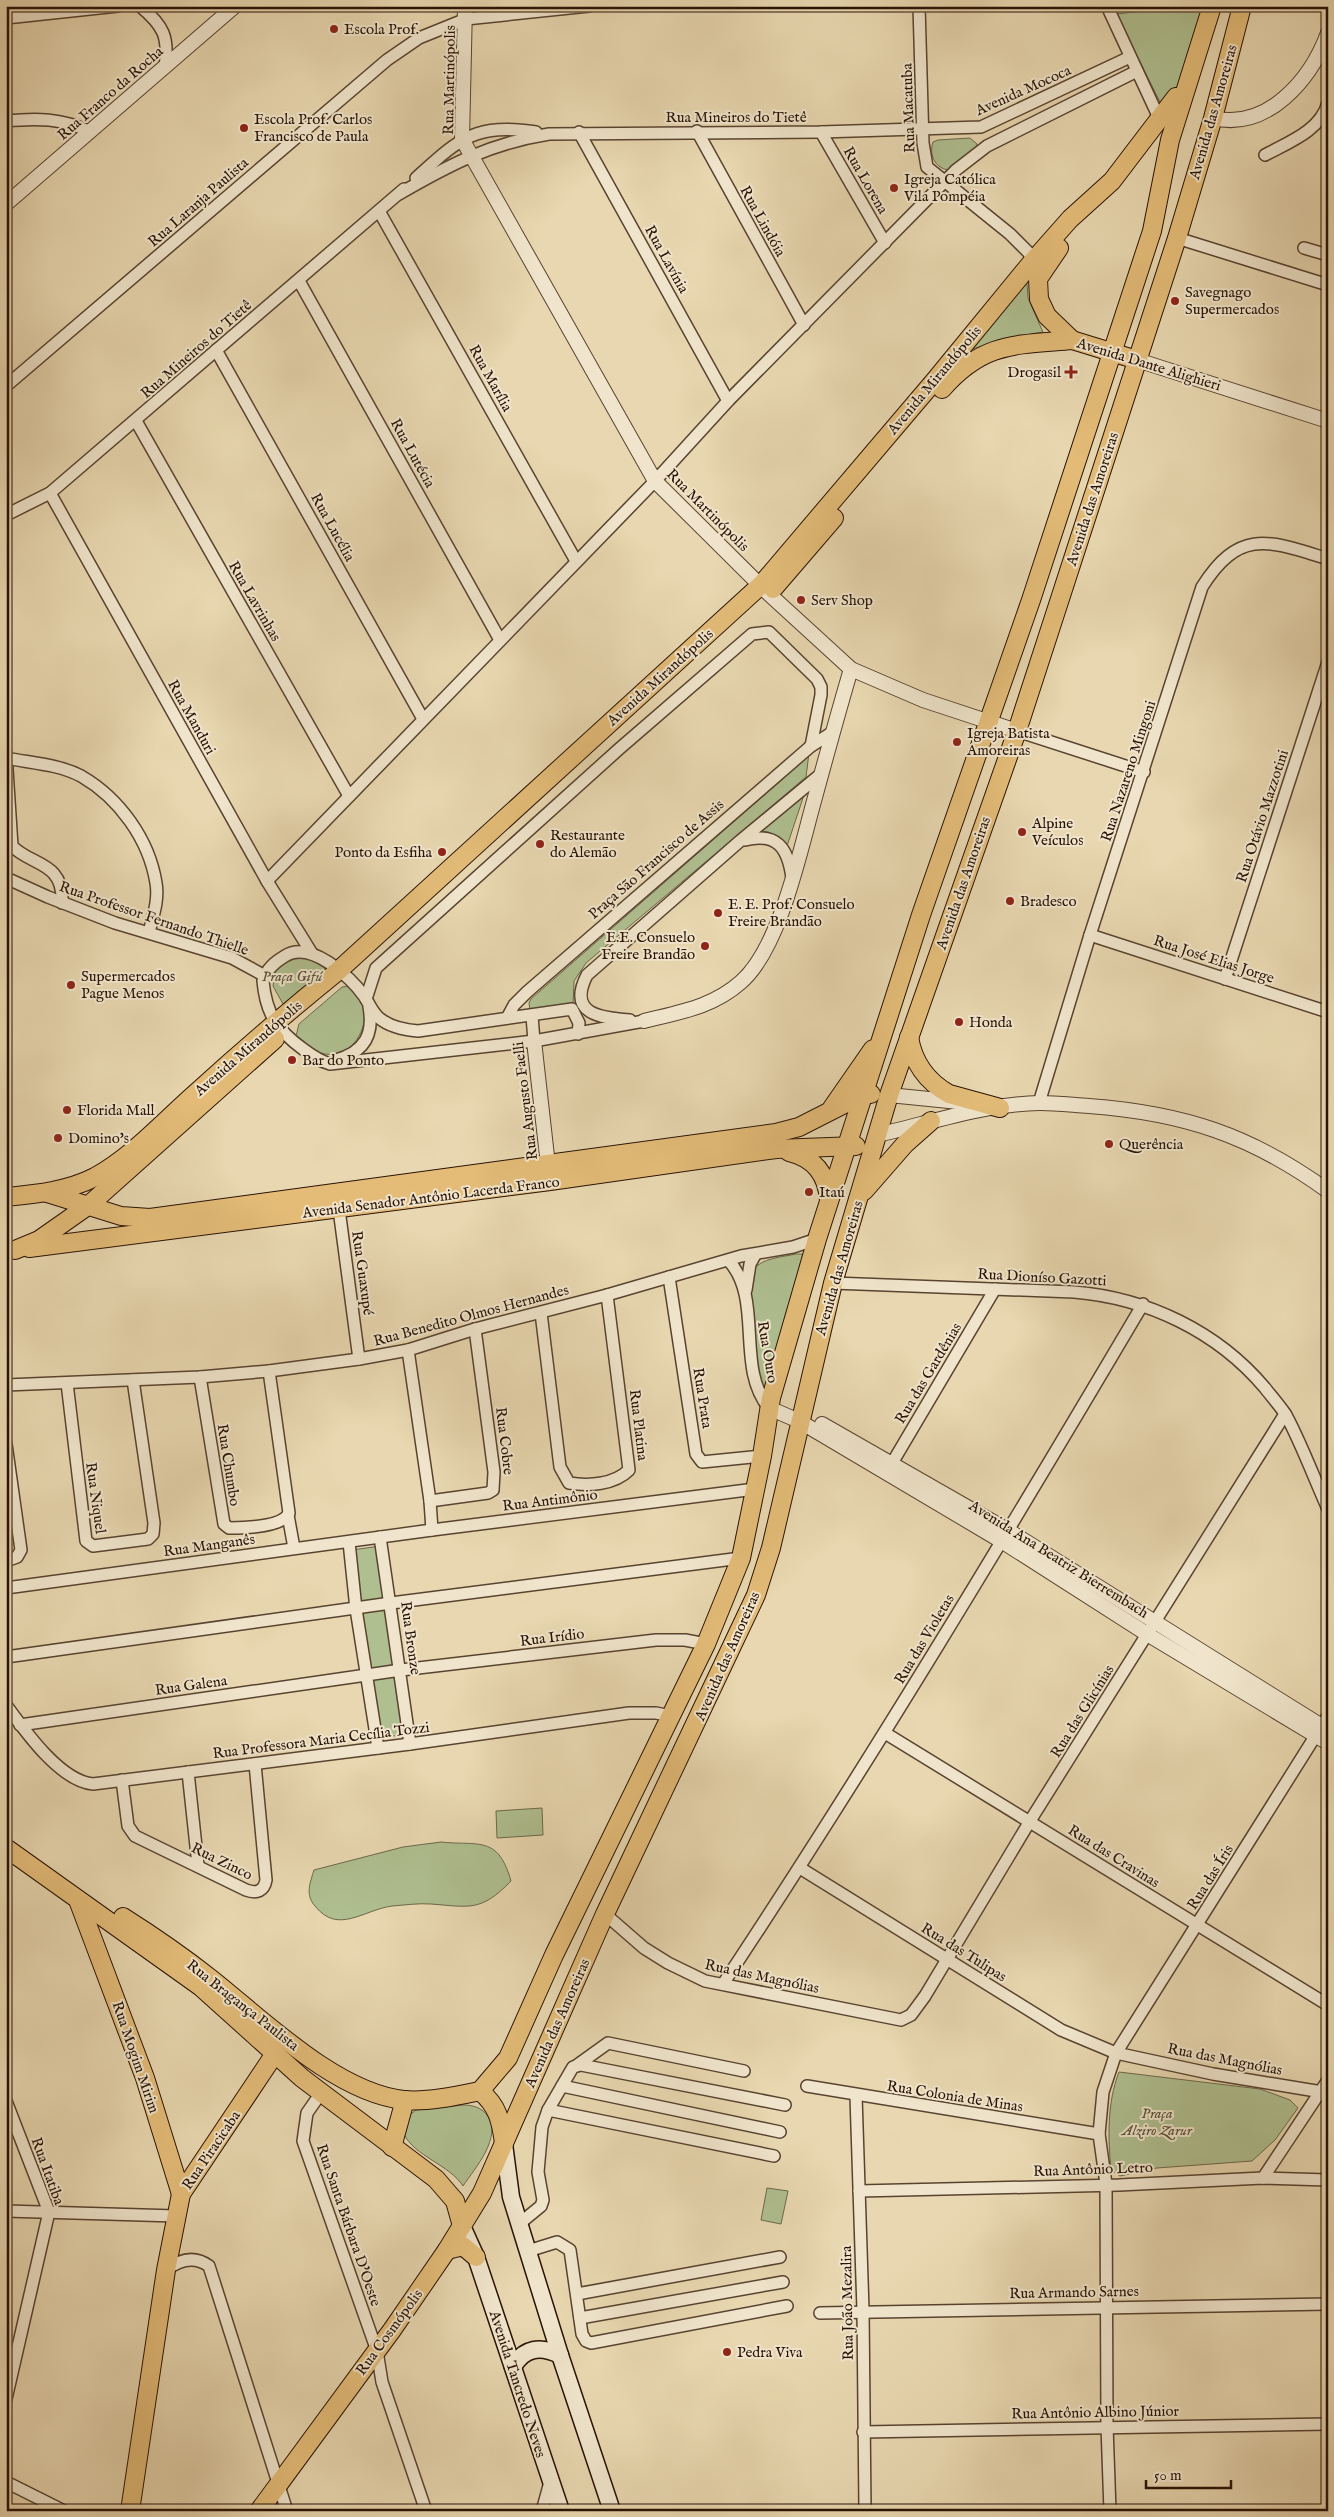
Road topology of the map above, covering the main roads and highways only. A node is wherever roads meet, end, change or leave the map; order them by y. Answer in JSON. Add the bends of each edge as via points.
{"nodes":[{"id":1,"x":1212,"y":6,"type":"edge"},
{"id":2,"x":1242,"y":6,"type":"edge"},
{"id":3,"x":1191,"y":70,"type":"junction"},
{"id":4,"x":1112,"y":181,"type":"junction"},
{"id":5,"x":1072,"y":340,"type":"junction"},
{"id":6,"x":1111,"y":352,"type":"junction"},
{"id":7,"x":1137,"y":360,"type":"junction"},
{"id":8,"x":765,"y":590,"type":"junction"},
{"id":9,"x":279,"y":1028,"type":"junction"},
{"id":10,"x":884,"y":1032,"type":"junction"},
{"id":11,"x":909,"y":1037,"type":"junction"},
{"id":12,"x":864,"y":1094,"type":"junction"},
{"id":13,"x":889,"y":1095,"type":"junction"},
{"id":14,"x":1000,"y":1108,"type":"road end"},
{"id":15,"x":830,"y":1110,"type":"junction"},
{"id":16,"x":931,"y":1121,"type":"road end"},
{"id":17,"x":877,"y":1135,"type":"junction"},
{"id":18,"x":847,"y":1148,"type":"junction"},
{"id":19,"x":776,"y":1149,"type":"junction"},
{"id":20,"x":110,"y":1186,"type":"junction"},
{"id":21,"x":52,"y":1195,"type":"junction"},
{"id":22,"x":6,"y":1197,"type":"edge"},
{"id":23,"x":859,"y":1197,"type":"junction"},
{"id":24,"x":829,"y":1201,"type":"junction"},
{"id":25,"x":89,"y":1205,"type":"junction"},
{"id":26,"x":122,"y":1216,"type":"junction"},
{"id":27,"x":39,"y":1240,"type":"junction"},
{"id":28,"x":9,"y":1252,"type":"edge"},
{"id":29,"x":6,"y":1848,"type":"edge"},
{"id":30,"x":22,"y":1860,"type":"junction"},
{"id":31,"x":78,"y":1900,"type":"junction"},
{"id":32,"x":123,"y":1930,"type":"junction"},
{"id":33,"x":147,"y":1932,"type":"junction"},
{"id":34,"x":100,"y":1955,"type":"junction"},
{"id":35,"x":274,"y":2055,"type":"junction"},
{"id":36,"x":480,"y":2091,"type":"junction"},
{"id":37,"x":405,"y":2100,"type":"junction"},
{"id":38,"x":504,"y":2144,"type":"junction"},
{"id":39,"x":392,"y":2147,"type":"junction"},
{"id":40,"x":181,"y":2194,"type":"junction"},
{"id":41,"x":462,"y":2226,"type":"junction"},
{"id":42,"x":447,"y":2250,"type":"junction"},
{"id":43,"x":476,"y":2257,"type":"junction"},
{"id":44,"x":560,"y":2355,"type":"junction"},
{"id":45,"x":513,"y":2367,"type":"junction"},
{"id":46,"x":130,"y":2511,"type":"edge"},
{"id":47,"x":259,"y":2511,"type":"edge"},
{"id":48,"x":561,"y":2511,"type":"edge"},
{"id":49,"x":612,"y":2511,"type":"edge"}],
"edges":[{"from":1,"to":3,"type":"main road","name":"Avenida das Amoreiras"},
{"from":2,"to":7,"type":"main road","name":"Avenida das Amoreiras","via":[[1213,118]]},
{"from":3,"to":4,"type":"main road","name":"Avenida Mirandópolis","via":[[1160,120]]},
{"from":3,"to":6,"type":"main road","name":"Avenida das Amoreiras","via":[[1170,140],[1152,231]]},
{"from":4,"to":5,"type":"main road","name":"Avenida Dante Alighieri","via":[[1038,279],[1039,299],[1047,316]]},
{"from":4,"to":8,"type":"main road","name":"Avenida Mirandópolis","via":[[1070,219],[1032,262]]},
{"from":5,"to":6,"type":"main road","name":"Avenida Dante Alighieri"},
{"from":5,"to":8,"type":"main road","name":"Avenida Mirandópolis","via":[[998,348],[983,354],[957,373]]},
{"from":6,"to":7,"type":"main road","name":"Avenida Dante Alighieri"},
{"from":6,"to":10,"type":"main road","name":"Avenida das Amoreiras","via":[[1031,600]]},
{"from":7,"to":11,"type":"main road","name":"Avenida das Amoreiras","via":[[1017,731]]},
{"from":8,"to":9,"type":"main road","name":"Avenida Mirandópolis"},
{"from":9,"to":20,"type":"main road","name":"Avenida Mirandópolis"},
{"from":9,"to":21,"type":"main road","name":"Avenida Mirandópolis","via":[[118,1162],[94,1177]]},
{"from":10,"to":12,"type":"main road","name":"Avenida das Amoreiras"},
{"from":10,"to":15,"type":"main road"},
{"from":11,"to":13,"type":"main road","name":"Avenida das Amoreiras"},
{"from":11,"to":14,"type":"main road","via":[[915,1060],[942,1090]]},
{"from":12,"to":13,"type":"main road"},
{"from":12,"to":15,"type":"main road","name":"Avenida Senador Antônio Lacerda Franco"},
{"from":12,"to":18,"type":"main road","name":"Avenida das Amoreiras"},
{"from":13,"to":17,"type":"main road","name":"Avenida das Amoreiras"},
{"from":15,"to":26,"type":"main road","name":"Avenida Senador Antônio Lacerda Franco","via":[[800,1127],[776,1133],[150,1218]]},
{"from":16,"to":23,"type":"main road","via":[[905,1144]]},
{"from":17,"to":18,"type":"main road"},
{"from":17,"to":23,"type":"main road","name":"Avenida das Amoreiras"},
{"from":18,"to":19,"type":"main road","name":"Avenida Senador Antônio Lacerda Franco"},
{"from":18,"to":24,"type":"main road","name":"Avenida das Amoreiras"},
{"from":19,"to":24,"type":"main road","via":[[810,1159],[826,1181]]},
{"from":19,"to":28,"type":"main road","name":"Avenida Senador Antônio Lacerda Franco"},
{"from":20,"to":25,"type":"main road","name":"Avenida Mirandópolis"},
{"from":20,"to":26,"type":"main road"},
{"from":21,"to":22,"type":"main road","name":"Avenida Mirandópolis"},
{"from":21,"to":25,"type":"main road","name":"Avenida Senador Antônio Lacerda Franco"},
{"from":21,"to":27,"type":"main road","via":[[65,1202],[65,1209]]},
{"from":23,"to":38,"type":"main road","name":"Avenida das Amoreiras","via":[[833,1283],[771,1548],[756,1595],[605,1914]]},
{"from":24,"to":36,"type":"main road","name":"Avenida das Amoreiras","via":[[770,1403],[741,1558],[706,1644],[554,1955],[508,2058]]},
{"from":25,"to":26,"type":"main road","name":"Avenida Senador Antônio Lacerda Franco"},
{"from":25,"to":27,"type":"main road","name":"Avenida Mirandópolis"},
{"from":27,"to":28,"type":"main road","name":"Avenida Mirandópolis"},
{"from":29,"to":30,"type":"main road","name":"Rua Bragança Paulista"},
{"from":30,"to":31,"type":"main road","name":"Rua Bragança Paulista"},
{"from":30,"to":33,"type":"main road","name":"Rua Bragança Paulista","via":[[81,1891]]},
{"from":31,"to":32,"type":"main road","name":"Rua Bragança Paulista"},
{"from":31,"to":34,"type":"main road","name":"Rua Mogim Mirim"},
{"from":32,"to":33,"type":"main road"},
{"from":32,"to":34,"type":"main road","via":[[108,1939]]},
{"from":32,"to":35,"type":"main road","name":"Rua Bragança Paulista","via":[[201,1987]]},
{"from":33,"to":37,"type":"main road","name":"Rua Bragança Paulista","via":[[328,2070],[378,2094]]},
{"from":34,"to":40,"type":"main road","name":"Rua Mogim Mirim","via":[[145,2078]]},
{"from":35,"to":39,"type":"main road"},
{"from":35,"to":40,"type":"main road","name":"Rua Piracicaba"},
{"from":36,"to":37,"type":"main road","name":"Rua Bragança Paulista"},
{"from":36,"to":38,"type":"main road","via":[[496,2108]]},
{"from":37,"to":39,"type":"main road"},
{"from":38,"to":41,"type":"main road","name":"Rua Cosmópolis","via":[[482,2193]]},
{"from":38,"to":44,"type":"main road","via":[[511,2196]]},
{"from":39,"to":41,"type":"main road","via":[[444,2186],[459,2209]]},
{"from":40,"to":46,"type":"main road","name":"Rua Piracicaba","via":[[166,2270]]},
{"from":41,"to":42,"type":"main road","name":"Rua Cosmópolis"},
{"from":41,"to":43,"type":"main road","name":"Avenida Tancredo Neves"},
{"from":42,"to":43,"type":"main road","via":[[463,2246]]},
{"from":42,"to":47,"type":"main road","name":"Rua Cosmópolis"},
{"from":43,"to":45,"type":"main road","name":"Avenida Tancredo Neves"},
{"from":44,"to":45,"type":"main road","via":[[537,2348],[527,2351]]},
{"from":44,"to":49,"type":"main road"},
{"from":45,"to":48,"type":"main road","name":"Avenida Tancredo Neves"}]}
